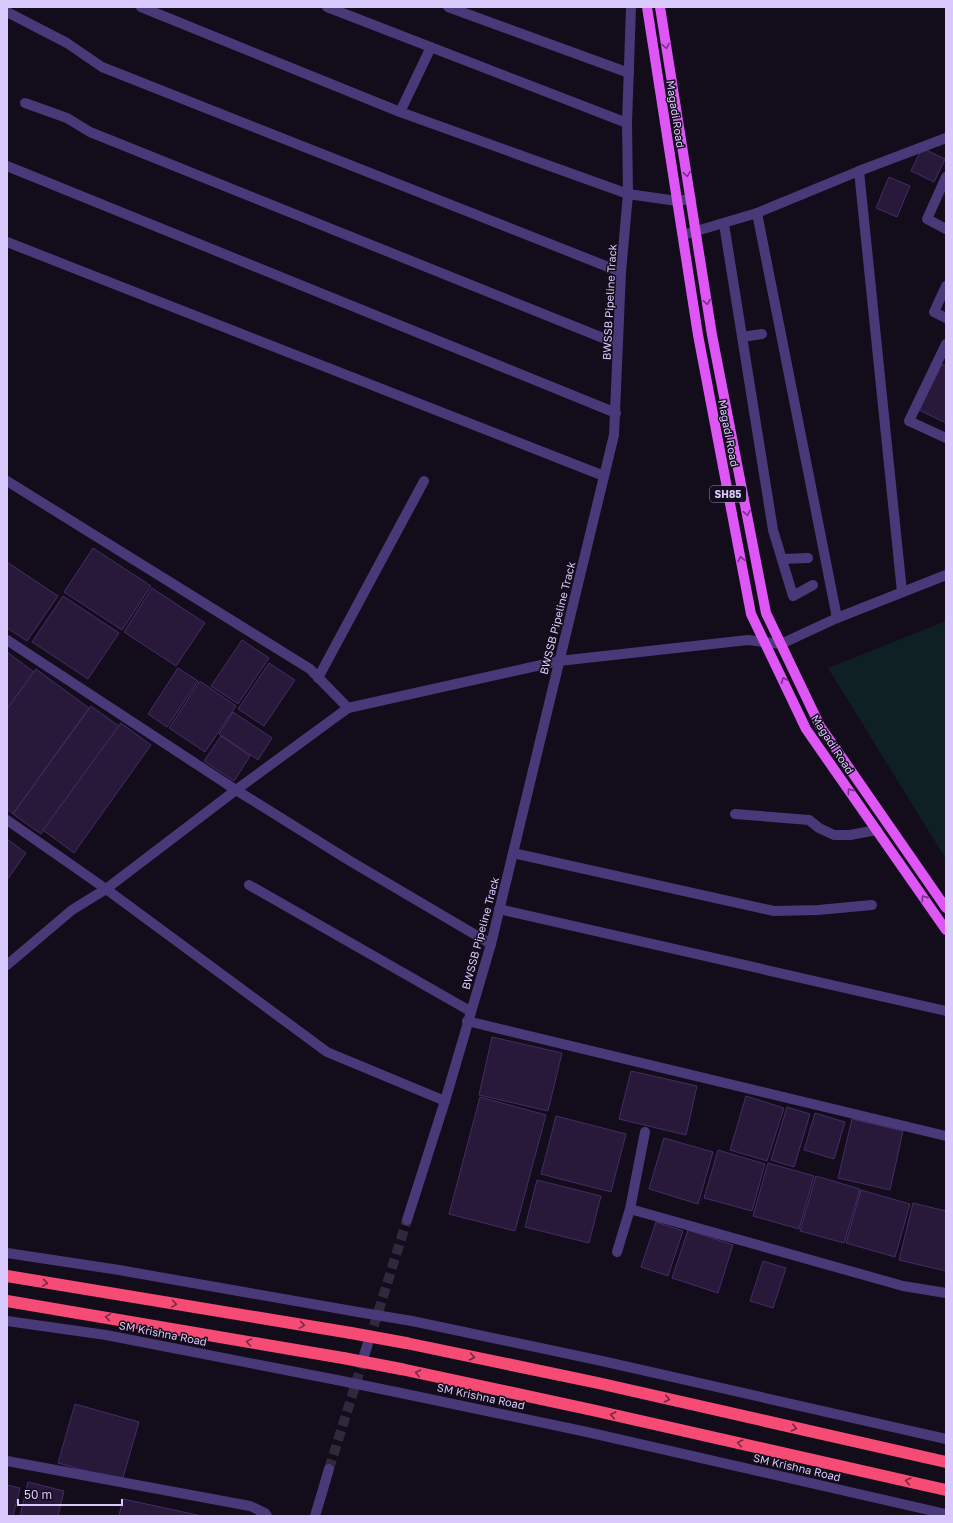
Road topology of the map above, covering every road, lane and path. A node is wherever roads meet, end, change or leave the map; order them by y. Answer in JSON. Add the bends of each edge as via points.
{"nodes":[{"id":1,"x":141,"y":7,"type":"edge"},
{"id":2,"x":327,"y":7,"type":"edge"},
{"id":3,"x":448,"y":7,"type":"edge"},
{"id":4,"x":631,"y":7,"type":"edge"},
{"id":5,"x":647,"y":7,"type":"edge"},
{"id":6,"x":660,"y":7,"type":"edge"},
{"id":7,"x":7,"y":12,"type":"edge"},
{"id":8,"x":431,"y":47,"type":"junction"},
{"id":9,"x":628,"y":73,"type":"junction"},
{"id":10,"x":25,"y":103,"type":"dead end"},
{"id":11,"x":400,"y":112,"type":"junction"},
{"id":12,"x":627,"y":123,"type":"junction"},
{"id":13,"x":946,"y":138,"type":"edge"},
{"id":14,"x":7,"y":166,"type":"edge"},
{"id":15,"x":859,"y":171,"type":"junction"},
{"id":16,"x":946,"y":177,"type":"edge"},
{"id":17,"x":628,"y":194,"type":"junction"},
{"id":18,"x":691,"y":200,"type":"junction"},
{"id":19,"x":677,"y":201,"type":"junction"},
{"id":20,"x":757,"y":213,"type":"junction"},
{"id":21,"x":724,"y":224,"type":"junction"},
{"id":22,"x":946,"y":229,"type":"edge"},
{"id":23,"x":697,"y":232,"type":"junction"},
{"id":24,"x":683,"y":235,"type":"junction"},
{"id":25,"x":7,"y":242,"type":"edge"},
{"id":26,"x":621,"y":272,"type":"junction"},
{"id":27,"x":946,"y":286,"type":"edge"},
{"id":28,"x":946,"y":318,"type":"edge"},
{"id":29,"x":762,"y":334,"type":"dead end"},
{"id":30,"x":742,"y":338,"type":"junction"},
{"id":31,"x":618,"y":344,"type":"junction"},
{"id":32,"x":946,"y":344,"type":"edge"},
{"id":33,"x":616,"y":413,"type":"junction"},
{"id":34,"x":946,"y":438,"type":"edge"},
{"id":35,"x":604,"y":476,"type":"junction"},
{"id":36,"x":7,"y":481,"type":"edge"},
{"id":37,"x":424,"y":481,"type":"dead end"},
{"id":38,"x":808,"y":558,"type":"dead end"},
{"id":39,"x":782,"y":559,"type":"junction"},
{"id":40,"x":946,"y":575,"type":"edge"},
{"id":41,"x":813,"y":585,"type":"dead end"},
{"id":42,"x":902,"y":592,"type":"junction"},
{"id":43,"x":837,"y":618,"type":"junction"},
{"id":44,"x":7,"y":640,"type":"edge"},
{"id":45,"x":766,"y":642,"type":"junction"},
{"id":46,"x":781,"y":644,"type":"junction"},
{"id":47,"x":559,"y":661,"type":"junction"},
{"id":48,"x":318,"y":678,"type":"junction"},
{"id":49,"x":348,"y":708,"type":"junction"},
{"id":50,"x":236,"y":790,"type":"junction"},
{"id":51,"x":735,"y":814,"type":"dead end"},
{"id":52,"x":7,"y":820,"type":"edge"},
{"id":53,"x":877,"y":830,"type":"junction"},
{"id":54,"x":513,"y":853,"type":"junction"},
{"id":55,"x":249,"y":885,"type":"dead end"},
{"id":56,"x":106,"y":889,"type":"junction"},
{"id":57,"x":872,"y":905,"type":"dead end"},
{"id":58,"x":946,"y":908,"type":"edge"},
{"id":59,"x":499,"y":909,"type":"junction"},
{"id":60,"x":946,"y":930,"type":"edge"},
{"id":61,"x":491,"y":944,"type":"junction"},
{"id":62,"x":7,"y":965,"type":"edge"},
{"id":63,"x":470,"y":1011,"type":"junction"},
{"id":64,"x":946,"y":1011,"type":"edge"},
{"id":65,"x":467,"y":1021,"type":"junction"},
{"id":66,"x":445,"y":1101,"type":"junction"},
{"id":67,"x":645,"y":1132,"type":"dead end"},
{"id":68,"x":946,"y":1136,"type":"edge"},
{"id":69,"x":630,"y":1209,"type":"junction"},
{"id":70,"x":407,"y":1220,"type":"tunnel mouth"},
{"id":71,"x":617,"y":1252,"type":"dead end"},
{"id":72,"x":7,"y":1253,"type":"edge"},
{"id":73,"x":7,"y":1276,"type":"edge"},
{"id":74,"x":946,"y":1293,"type":"edge"},
{"id":75,"x":7,"y":1301,"type":"edge"},
{"id":76,"x":7,"y":1321,"type":"edge"},
{"id":77,"x":370,"y":1336,"type":"junction"},
{"id":78,"x":362,"y":1362,"type":"junction"},
{"id":79,"x":946,"y":1439,"type":"edge"},
{"id":80,"x":7,"y":1461,"type":"edge"},
{"id":81,"x":946,"y":1462,"type":"edge"},
{"id":82,"x":329,"y":1469,"type":"tunnel mouth"},
{"id":83,"x":946,"y":1490,"type":"edge"},
{"id":84,"x":946,"y":1514,"type":"edge"},
{"id":85,"x":267,"y":1516,"type":"edge"},
{"id":86,"x":315,"y":1516,"type":"edge"}],
"edges":[{"from":1,"to":11,"type":"street"},
{"from":2,"to":8,"type":"street"},
{"from":3,"to":9,"type":"street"},
{"from":4,"to":9,"type":"street","name":"BWSSB Pipeline Track"},
{"from":5,"to":19,"type":"main road","name":"Magadi Road","number":"SH85"},
{"from":6,"to":18,"type":"main road","name":"Magadi Road","number":"SH85","one_way":true},
{"from":7,"to":26,"type":"street","via":[[68,43],[102,67]]},
{"from":8,"to":11,"type":"street"},
{"from":8,"to":12,"type":"street"},
{"from":9,"to":12,"type":"street","name":"BWSSB Pipeline Track"},
{"from":10,"to":31,"type":"street","via":[[67,118],[90,132]]},
{"from":11,"to":17,"type":"street"},
{"from":12,"to":17,"type":"street","name":"BWSSB Pipeline Track"},
{"from":13,"to":15,"type":"street"},
{"from":14,"to":33,"type":"street"},
{"from":15,"to":20,"type":"street"},
{"from":15,"to":42,"type":"street"},
{"from":16,"to":22,"type":"street","via":[[927,219]]},
{"from":17,"to":19,"type":"street"},
{"from":17,"to":26,"type":"street","name":"BWSSB Pipeline Track"},
{"from":18,"to":19,"type":"street"},
{"from":18,"to":23,"type":"main road","name":"Magadi Road","number":"SH85"},
{"from":19,"to":24,"type":"main road","name":"Magadi Road","number":"SH85"},
{"from":20,"to":21,"type":"street"},
{"from":20,"to":43,"type":"street"},
{"from":21,"to":23,"type":"street"},
{"from":21,"to":30,"type":"street"},
{"from":23,"to":24,"type":"street"},
{"from":23,"to":46,"type":"main road","name":"Magadi Road","number":"SH85","one_way":true,"via":[[712,335],[766,613]]},
{"from":45,"to":24,"type":"main road","name":"Magadi Road","number":"SH85","one_way":true,"via":[[752,614],[698,335]]},
{"from":25,"to":35,"type":"street"},
{"from":26,"to":31,"type":"street","name":"BWSSB Pipeline Track"},
{"from":27,"to":28,"type":"street","via":[[934,312]]},
{"from":29,"to":30,"type":"street"},
{"from":30,"to":39,"type":"street","via":[[773,530]]},
{"from":31,"to":33,"type":"street","name":"BWSSB Pipeline Track"},
{"from":32,"to":34,"type":"street","via":[[909,421]]},
{"from":33,"to":35,"type":"street","name":"BWSSB Pipeline Track","via":[[614,435]]},
{"from":35,"to":47,"type":"street","name":"BWSSB Pipeline Track"},
{"from":36,"to":48,"type":"street","via":[[310,669]]},
{"from":37,"to":48,"type":"street"},
{"from":38,"to":39,"type":"street"},
{"from":39,"to":41,"type":"street","via":[[794,596]]},
{"from":40,"to":42,"type":"street"},
{"from":42,"to":43,"type":"street"},
{"from":43,"to":46,"type":"street"},
{"from":44,"to":50,"type":"street"},
{"from":45,"to":46,"type":"street"},
{"from":45,"to":47,"type":"street","via":[[748,640]]},
{"from":53,"to":45,"type":"main road","name":"Magadi Road","number":"SH85","one_way":true,"via":[[806,729]]},
{"from":46,"to":58,"type":"main road","name":"Magadi Road","number":"SH85","via":[[820,726]]},
{"from":47,"to":49,"type":"street"},
{"from":47,"to":54,"type":"street","name":"BWSSB Pipeline Track"},
{"from":48,"to":49,"type":"street"},
{"from":49,"to":50,"type":"street"},
{"from":50,"to":56,"type":"street"},
{"from":50,"to":61,"type":"street"},
{"from":51,"to":53,"type":"street","via":[[808,820],[834,835]]},
{"from":52,"to":56,"type":"street"},
{"from":60,"to":53,"type":"main road","name":"Magadi Road","number":"SH85","one_way":true},
{"from":54,"to":57,"type":"street","via":[[774,911]]},
{"from":54,"to":59,"type":"street","name":"BWSSB Pipeline Track"},
{"from":55,"to":63,"type":"street"},
{"from":56,"to":62,"type":"street","via":[[72,910]]},
{"from":56,"to":66,"type":"street","via":[[328,1052]]},
{"from":59,"to":61,"type":"street","name":"BWSSB Pipeline Track"},
{"from":59,"to":64,"type":"street"},
{"from":61,"to":63,"type":"street","name":"BWSSB Pipeline Track"},
{"from":63,"to":65,"type":"street","name":"BWSSB Pipeline Track"},
{"from":65,"to":66,"type":"street","name":"BWSSB Pipeline Track"},
{"from":65,"to":68,"type":"street"},
{"from":66,"to":70,"type":"street","name":"BWSSB Pipeline Track"},
{"from":67,"to":69,"type":"street"},
{"from":69,"to":71,"type":"street"},
{"from":69,"to":74,"type":"street","via":[[902,1286]]},
{"from":72,"to":79,"type":"street","bridge":true,"via":[[412,1321]]},
{"from":73,"to":77,"type":"highway","one_way":true,"bridge":true},
{"from":78,"to":75,"type":"highway","name":"SM Krishna Road","one_way":true,"bridge":true},
{"from":76,"to":84,"type":"street","name":"SM Krishna Road","bridge":true,"via":[[106,1335],[396,1392],[587,1432]]},
{"from":77,"to":78,"type":"street"},
{"from":77,"to":81,"type":"highway","one_way":true,"bridge":true,"via":[[598,1383]]},
{"from":83,"to":78,"type":"highway","name":"SM Krishna Road","one_way":true,"bridge":true,"via":[[584,1408]]},
{"from":80,"to":85,"type":"street","via":[[250,1506]]},
{"from":82,"to":86,"type":"street"}]}
